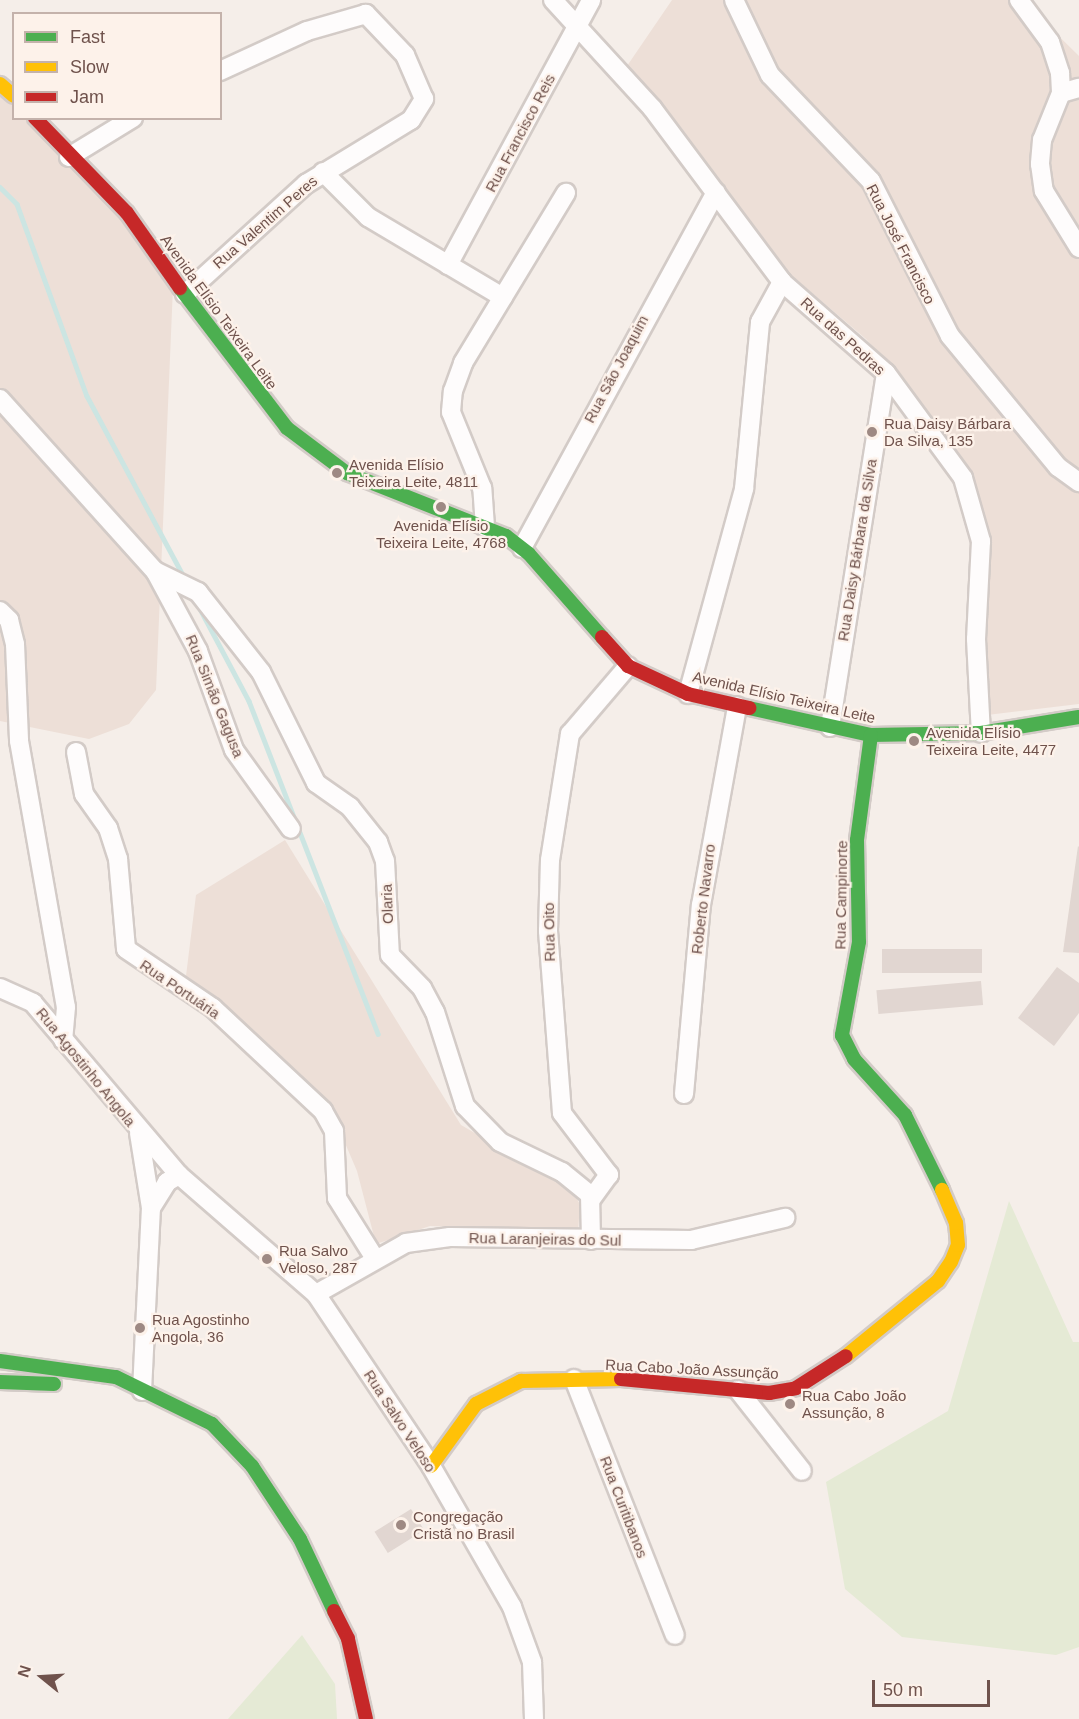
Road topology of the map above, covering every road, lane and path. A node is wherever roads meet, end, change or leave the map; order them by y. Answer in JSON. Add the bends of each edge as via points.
{"nodes":[{"id":1,"x":553,"y":0,"type":"edge"},
{"id":2,"x":591,"y":0,"type":"edge"},
{"id":3,"x":734,"y":0,"type":"edge"},
{"id":4,"x":1019,"y":0,"type":"edge"},
{"id":5,"x":578,"y":26,"type":"junction"},
{"id":6,"x":222,"y":70,"type":"edge"},
{"id":7,"x":0,"y":84,"type":"edge"},
{"id":8,"x":1079,"y":88,"type":"edge"},
{"id":9,"x":1061,"y":93,"type":"junction"},
{"id":10,"x":12,"y":94,"type":"edge"},
{"id":11,"x":37,"y":120,"type":"edge"},
{"id":12,"x":130,"y":120,"type":"edge"},
{"id":13,"x":69,"y":157,"type":"junction"},
{"id":14,"x":323,"y":172,"type":"junction"},
{"id":15,"x":716,"y":192,"type":"junction"},
{"id":16,"x":566,"y":193,"type":"dead end"},
{"id":17,"x":1079,"y":248,"type":"edge"},
{"id":18,"x":448,"y":265,"type":"junction"},
{"id":19,"x":782,"y":282,"type":"junction"},
{"id":20,"x":185,"y":294,"type":"junction"},
{"id":21,"x":503,"y":297,"type":"junction"},
{"id":22,"x":886,"y":373,"type":"junction"},
{"id":23,"x":0,"y":399,"type":"edge"},
{"id":24,"x":1079,"y":482,"type":"edge"},
{"id":25,"x":485,"y":527,"type":"junction"},
{"id":26,"x":522,"y":548,"type":"junction"},
{"id":27,"x":155,"y":571,"type":"junction"},
{"id":28,"x":0,"y":611,"type":"edge"},
{"id":29,"x":628,"y":666,"type":"junction"},
{"id":30,"x":688,"y":694,"type":"junction"},
{"id":31,"x":737,"y":706,"type":"junction"},
{"id":32,"x":1079,"y":717,"type":"edge"},
{"id":33,"x":830,"y":728,"type":"junction"},
{"id":34,"x":981,"y":733,"type":"junction"},
{"id":35,"x":871,"y":735,"type":"junction"},
{"id":36,"x":76,"y":752,"type":"dead end"},
{"id":37,"x":291,"y":829,"type":"dead end"},
{"id":38,"x":0,"y":988,"type":"edge"},
{"id":39,"x":63,"y":1040,"type":"junction"},
{"id":40,"x":684,"y":1094,"type":"dead end"},
{"id":41,"x":138,"y":1131,"type":"junction"},
{"id":42,"x":180,"y":1175,"type":"junction"},
{"id":43,"x":592,"y":1198,"type":"junction"},
{"id":44,"x":151,"y":1208,"type":"junction"},
{"id":45,"x":785,"y":1218,"type":"dead end"},
{"id":46,"x":958,"y":1236,"type":"joint"},
{"id":47,"x":591,"y":1240,"type":"junction"},
{"id":48,"x":374,"y":1257,"type":"junction"},
{"id":49,"x":316,"y":1294,"type":"junction"},
{"id":50,"x":0,"y":1361,"type":"edge"},
{"id":51,"x":574,"y":1379,"type":"junction"},
{"id":52,"x":0,"y":1382,"type":"edge"},
{"id":53,"x":738,"y":1390,"type":"junction"},
{"id":54,"x":142,"y":1391,"type":"junction"},
{"id":55,"x":431,"y":1466,"type":"junction"},
{"id":56,"x":802,"y":1471,"type":"dead end"},
{"id":57,"x":675,"y":1635,"type":"dead end"},
{"id":58,"x":366,"y":1719,"type":"edge"},
{"id":59,"x":534,"y":1719,"type":"edge"}],
"edges":[{"from":1,"to":5,"type":"street","name":"Rua das Pedras"},
{"from":2,"to":5,"type":"street","name":"Rua Francisco Reis"},
{"from":3,"to":24,"type":"street","name":"Rua José Francisco","via":[[770,75],[871,182],[950,336],[1058,467]]},
{"from":4,"to":9,"type":"street","via":[[1050,42]]},
{"from":5,"to":15,"type":"street","name":"Rua das Pedras","via":[[652,108]]},
{"from":5,"to":18,"type":"street","name":"Rua Francisco Reis"},
{"from":6,"to":14,"type":"street","name":"Rua Valentim Peres","via":[[352,14],[376,20],[419,81],[423,106],[400,128]]},
{"from":7,"to":10,"type":"main road"},
{"from":8,"to":9,"type":"street"},
{"from":9,"to":17,"type":"street","via":[[1042,140],[1040,165],[1044,191]]},
{"from":11,"to":13,"type":"main road","name":"Avenida Elísio Teixeira Leite"},
{"from":12,"to":13,"type":"street"},
{"from":13,"to":20,"type":"main road","name":"Avenida Elísio Teixeira Leite","via":[[127,213]]},
{"from":14,"to":18,"type":"street","via":[[368,217]]},
{"from":14,"to":20,"type":"street","name":"Rua Valentim Peres"},
{"from":15,"to":19,"type":"street","name":"Rua das Pedras"},
{"from":15,"to":26,"type":"street","name":"Rua São Joaquim"},
{"from":16,"to":21,"type":"street"},
{"from":18,"to":21,"type":"street"},
{"from":19,"to":22,"type":"street","name":"Rua das Pedras"},
{"from":19,"to":30,"type":"street","via":[[760,322],[744,489]]},
{"from":20,"to":25,"type":"main road","name":"Avenida Elísio Teixeira Leite","via":[[238,370],[287,428],[347,473]]},
{"from":21,"to":25,"type":"street","via":[[463,363],[451,401],[455,423],[478,469]]},
{"from":22,"to":33,"type":"street","name":"Rua Daisy Bárbara da Silva"},
{"from":22,"to":34,"type":"street","name":"Rua das Pedras","via":[[955,466],[976,511],[981,541],[976,639]]},
{"from":23,"to":27,"type":"street","name":"Rua Simão Gagusa"},
{"from":25,"to":26,"type":"main road","name":"Avenida Elísio Teixeira Leite"},
{"from":26,"to":29,"type":"main road","name":"Avenida Elísio Teixeira Leite"},
{"from":27,"to":37,"type":"street","name":"Rua Simão Gagusa","via":[[198,651],[234,750]]},
{"from":27,"to":43,"type":"street","name":"Olaria","via":[[198,592],[261,672],[316,783],[350,807],[378,842],[385,861],[390,955],[422,988],[435,1011],[472,1117],[500,1142],[562,1172]]},
{"from":28,"to":39,"type":"street","via":[[9,620],[15,644],[19,741],[66,1007]]},
{"from":29,"to":30,"type":"main road","name":"Avenida Elísio Teixeira Leite"},
{"from":29,"to":43,"type":"street","name":"Rua Oito","via":[[570,734],[550,860],[549,956],[562,1113],[609,1175]]},
{"from":30,"to":31,"type":"main road","name":"Avenida Elísio Teixeira Leite"},
{"from":31,"to":33,"type":"main road","name":"Avenida Elísio Teixeira Leite"},
{"from":31,"to":40,"type":"street","name":"Roberto Navarro","via":[[701,905]]},
{"from":32,"to":34,"type":"main road","name":"Avenida Elísio Teixeira Leite"},
{"from":33,"to":35,"type":"main road","name":"Avenida Elísio Teixeira Leite"},
{"from":34,"to":35,"type":"main road","name":"Avenida Elísio Teixeira Leite"},
{"from":35,"to":46,"type":"main road","name":"Rua Campinorte","via":[[857,840],[859,942],[842,1035],[854,1059],[905,1114],[946,1194]]},
{"from":36,"to":48,"type":"street","name":"Rua Portuária","via":[[84,794],[108,828],[118,859],[126,949],[213,1008],[323,1111],[334,1131],[333,1176],[339,1203]]},
{"from":38,"to":39,"type":"street","name":"Rua Agostinho Angola","via":[[33,1002]]},
{"from":39,"to":41,"type":"street","name":"Rua Agostinho Angola"},
{"from":41,"to":42,"type":"street","name":"Rua Agostinho Angola"},
{"from":41,"to":44,"type":"street","name":"Rua Agostinho Angola"},
{"from":42,"to":44,"type":"street","name":"Rua Agostinho Angola","via":[[167,1182]]},
{"from":42,"to":49,"type":"street","name":"Rua Salvo Veloso"},
{"from":43,"to":47,"type":"street"},
{"from":44,"to":54,"type":"street","name":"Rua Agostinho Angola"},
{"from":45,"to":47,"type":"street","name":"Rua Laranjeiras do Sul","via":[[691,1240]]},
{"from":46,"to":53,"type":"main road","name":"Rua Cabo João Assunção","via":[[956,1252],[938,1281],[831,1369],[789,1390]]},
{"from":47,"to":48,"type":"street","name":"Rua Laranjeiras do Sul","via":[[450,1237],[406,1243]]},
{"from":48,"to":49,"type":"street","name":"Rua Laranjeiras do Sul"},
{"from":49,"to":55,"type":"street","name":"Rua Salvo Veloso"},
{"from":50,"to":54,"type":"main road","via":[[116,1377]]},
{"from":51,"to":53,"type":"main road","name":"Rua Cabo João Assunção"},
{"from":51,"to":55,"type":"main road","name":"Rua Cabo João Assunção","via":[[521,1381],[490,1393]]},
{"from":51,"to":57,"type":"street","name":"Rua Curitibanos"},
{"from":52,"to":54,"type":"main road"},
{"from":53,"to":56,"type":"street"},
{"from":54,"to":58,"type":"main road","via":[[212,1424],[275,1498],[348,1639]]},
{"from":55,"to":59,"type":"street","name":"Rua Salvo Veloso","via":[[512,1607],[532,1662]]}]}
